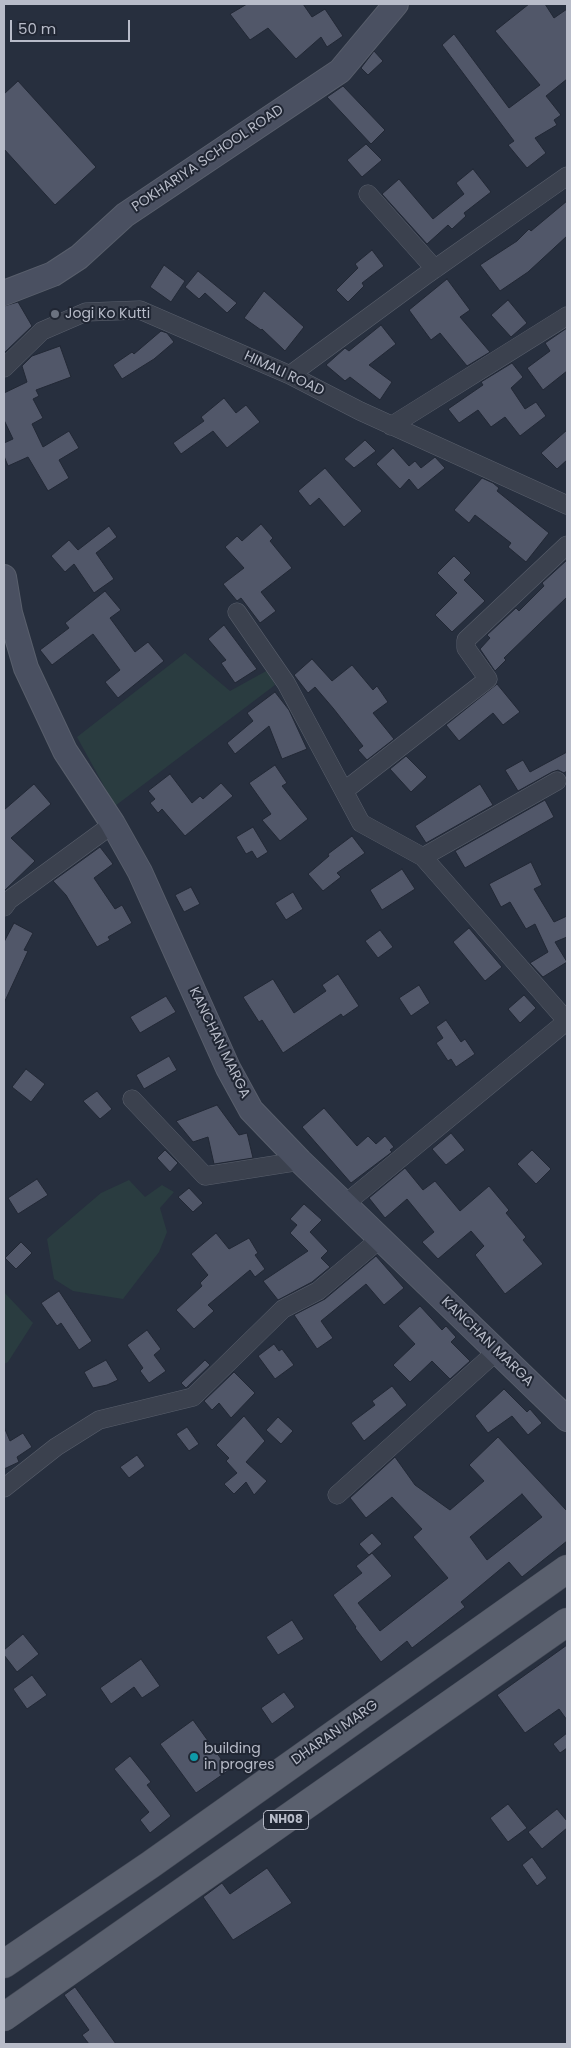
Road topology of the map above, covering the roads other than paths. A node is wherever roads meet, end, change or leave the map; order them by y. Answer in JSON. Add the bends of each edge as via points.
{"nodes":[{"id":1,"x":396,"y":4,"type":"edge"},
{"id":2,"x":567,"y":176,"type":"edge"},
{"id":3,"x":368,"y":194,"type":"dead end"},
{"id":4,"x":435,"y":269,"type":"junction"},
{"id":5,"x":4,"y":293,"type":"edge"},
{"id":6,"x":567,"y":316,"type":"edge"},
{"id":7,"x":4,"y":368,"type":"edge"},
{"id":8,"x":290,"y":375,"type":"junction"},
{"id":9,"x":391,"y":426,"type":"junction"},
{"id":10,"x":567,"y":505,"type":"edge"},
{"id":11,"x":567,"y":545,"type":"edge"},
{"id":12,"x":4,"y":577,"type":"edge"},
{"id":13,"x":237,"y":612,"type":"dead end"},
{"id":14,"x":7,"y":614,"type":"edge"},
{"id":15,"x":558,"y":781,"type":"dead end"},
{"id":16,"x":344,"y":791,"type":"junction"},
{"id":17,"x":113,"y":824,"type":"junction"},
{"id":18,"x":423,"y":857,"type":"junction"},
{"id":19,"x":4,"y":907,"type":"edge"},
{"id":20,"x":567,"y":1020,"type":"edge"},
{"id":21,"x":132,"y":1099,"type":"dead end"},
{"id":22,"x":300,"y":1161,"type":"junction"},
{"id":23,"x":345,"y":1204,"type":"junction"},
{"id":24,"x":380,"y":1239,"type":"junction"},
{"id":25,"x":497,"y":1351,"type":"junction"},
{"id":26,"x":567,"y":1419,"type":"edge"},
{"id":27,"x":4,"y":1488,"type":"edge"},
{"id":28,"x":337,"y":1495,"type":"dead end"},
{"id":29,"x":567,"y":1569,"type":"edge"},
{"id":30,"x":567,"y":1622,"type":"edge"},
{"id":31,"x":4,"y":1964,"type":"edge"},
{"id":32,"x":4,"y":2017,"type":"edge"}],
"edges":[{"from":1,"to":5,"type":"main road","name":"POKHARIYA SCHOOL ROAD","via":[[340,71],[125,215],[79,257],[53,274]]},
{"from":2,"to":4,"type":"street"},
{"from":3,"to":4,"type":"street"},
{"from":4,"to":8,"type":"street"},
{"from":6,"to":9,"type":"street"},
{"from":7,"to":8,"type":"street","name":"HIMALI ROAD","via":[[42,331],[86,312],[140,310]]},
{"from":8,"to":9,"type":"street","name":"HIMALI ROAD"},
{"from":9,"to":10,"type":"street","name":"HIMALI ROAD"},
{"from":11,"to":16,"type":"street","via":[[466,640],[466,648],[488,679]]},
{"from":12,"to":14,"type":"main road","name":"KANCHAN MARGA"},
{"from":13,"to":16,"type":"street","via":[[286,683]]},
{"from":14,"to":17,"type":"main road","name":"KANCHAN MARGA","via":[[26,668],[66,751]]},
{"from":15,"to":18,"type":"street"},
{"from":16,"to":18,"type":"street","via":[[361,823]]},
{"from":17,"to":19,"type":"street","via":[[9,900]]},
{"from":17,"to":22,"type":"main road","name":"KANCHAN MARGA","via":[[140,872],[228,1068],[251,1110]]},
{"from":18,"to":20,"type":"street"},
{"from":20,"to":23,"type":"street"},
{"from":21,"to":22,"type":"street","via":[[205,1176]]},
{"from":22,"to":23,"type":"main road","name":"KANCHAN MARGA"},
{"from":23,"to":24,"type":"main road","name":"KANCHAN MARGA"},
{"from":24,"to":25,"type":"main road","name":"KANCHAN MARGA"},
{"from":24,"to":27,"type":"street","via":[[318,1291],[283,1309],[193,1397],[99,1420],[56,1447]]},
{"from":25,"to":26,"type":"main road","name":"KANCHAN MARGA"},
{"from":25,"to":28,"type":"street"},
{"from":29,"to":31,"type":"main road","name":"DHARAN MARG","via":[[150,1865]]},
{"from":30,"to":32,"type":"main road","number":"NH08"}]}
